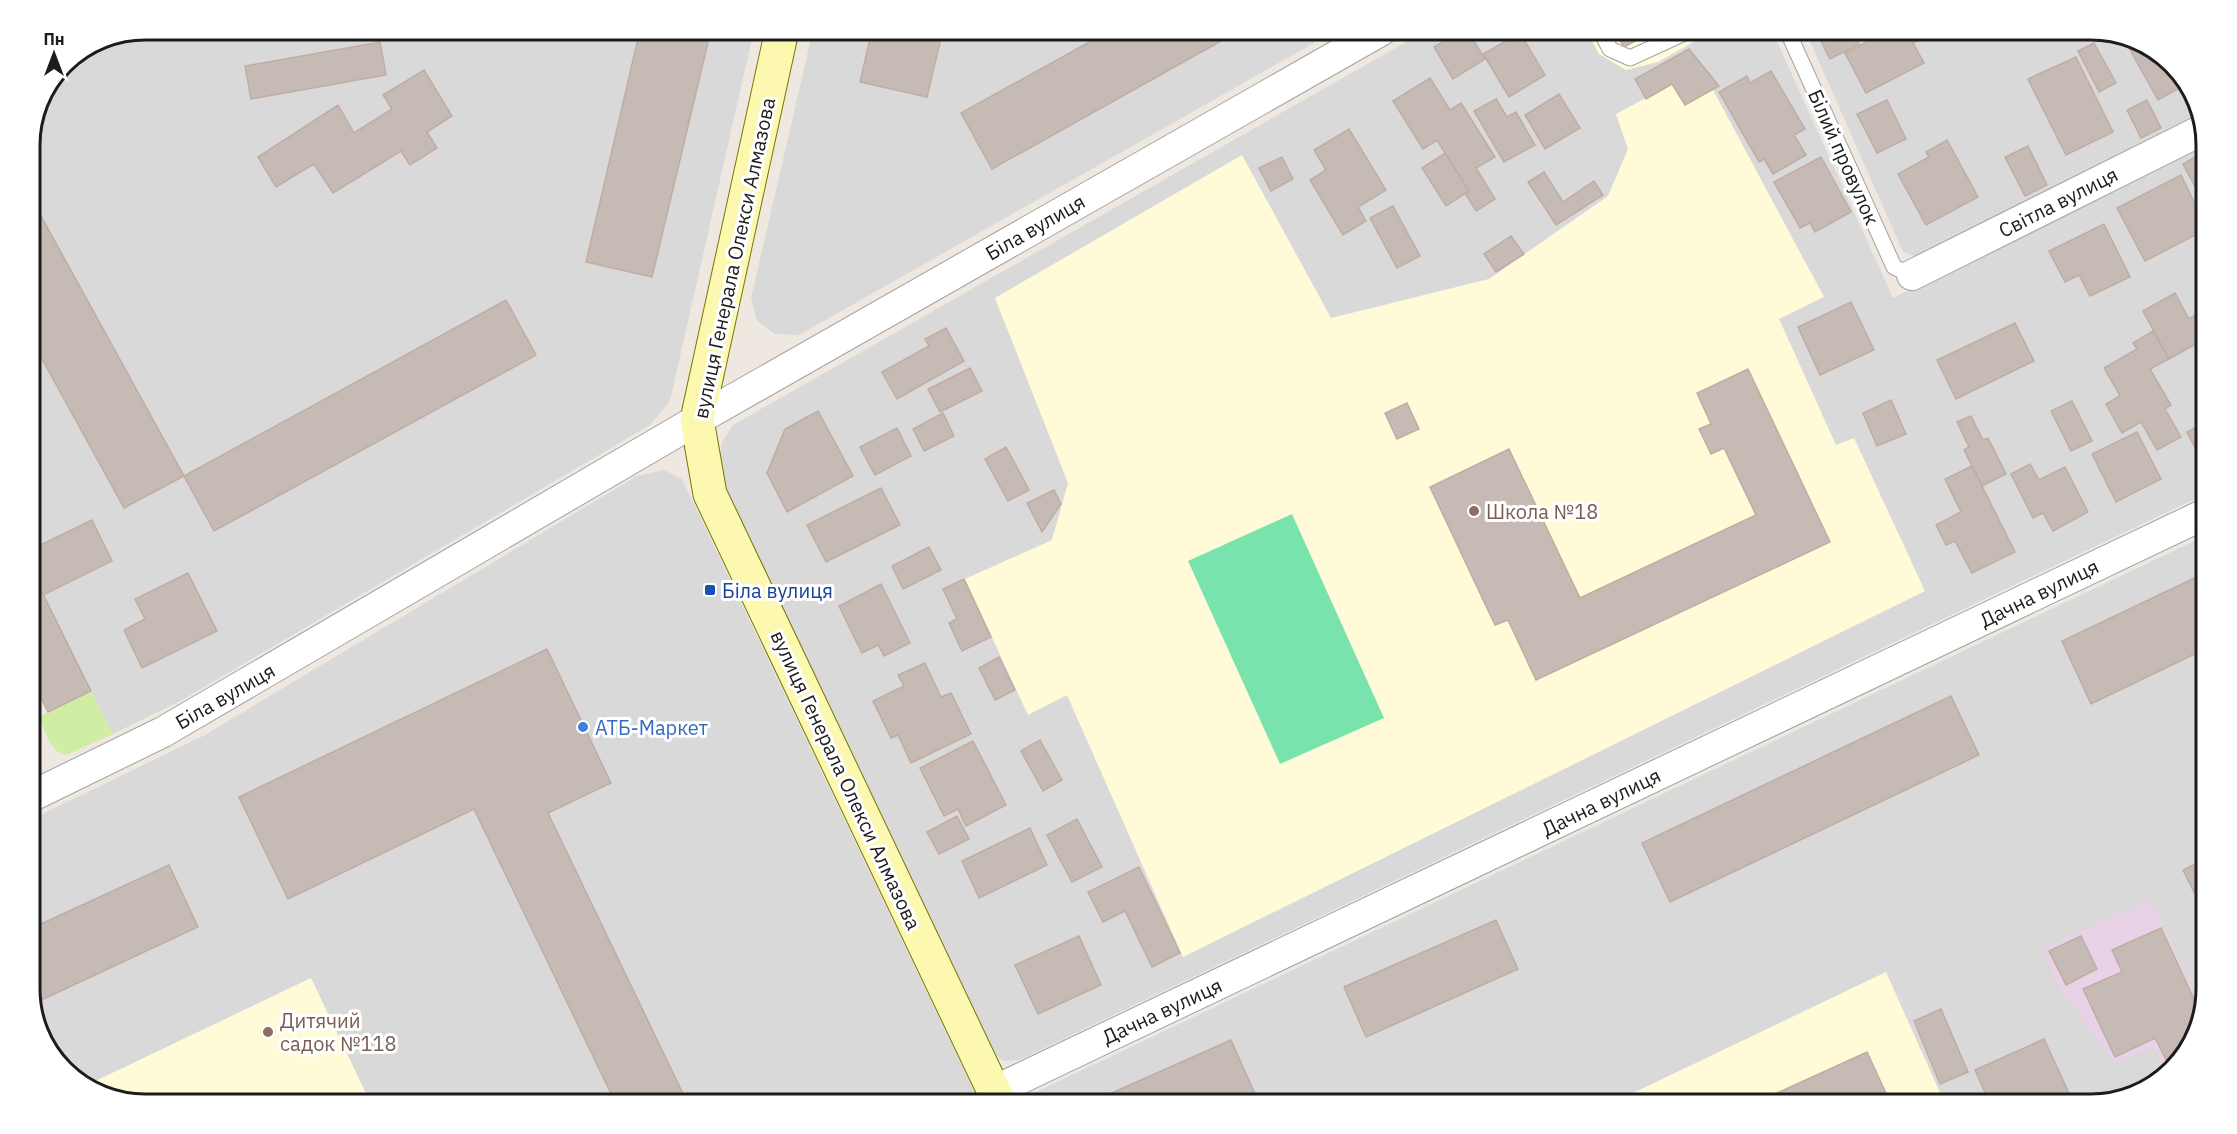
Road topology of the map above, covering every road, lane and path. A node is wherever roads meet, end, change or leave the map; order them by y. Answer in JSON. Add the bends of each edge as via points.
{"nodes":[{"id":1,"x":1364,"y":40,"type":"edge"},
{"id":2,"x":1605,"y":40,"type":"edge"},
{"id":3,"x":1669,"y":40,"type":"edge"},
{"id":4,"x":1792,"y":40,"type":"edge"},
{"id":5,"x":780,"y":41,"type":"edge"},
{"id":6,"x":2195,"y":133,"type":"edge"},
{"id":7,"x":1912,"y":275,"type":"joint"},
{"id":8,"x":697,"y":420,"type":"junction"},
{"id":9,"x":2196,"y":518,"type":"edge"},
{"id":10,"x":41,"y":791,"type":"edge"},
{"id":11,"x":996,"y":1094,"type":"edge"},
{"id":12,"x":1003,"y":1094,"type":"edge"}],
"edges":[{"from":1,"to":8,"type":"street","name":"Біла вулиця"},
{"from":2,"to":3,"type":"lane","via":[[1610,49],[1630,58]]},
{"from":4,"to":7,"type":"lane","name":"Білий провулок","via":[[1894,267]]},
{"from":5,"to":8,"type":"main road","name":"вулиця Генерала Олекси Алмазова"},
{"from":6,"to":7,"type":"street","name":"Світла вулиця"},
{"from":8,"to":10,"type":"street","name":"Біла вулиця","via":[[163,732]]},
{"from":8,"to":11,"type":"main road","name":"вулиця Генерала Олекси Алмазова","via":[[710,494]]},
{"from":9,"to":12,"type":"street","name":"Дачна вулиця"}]}
